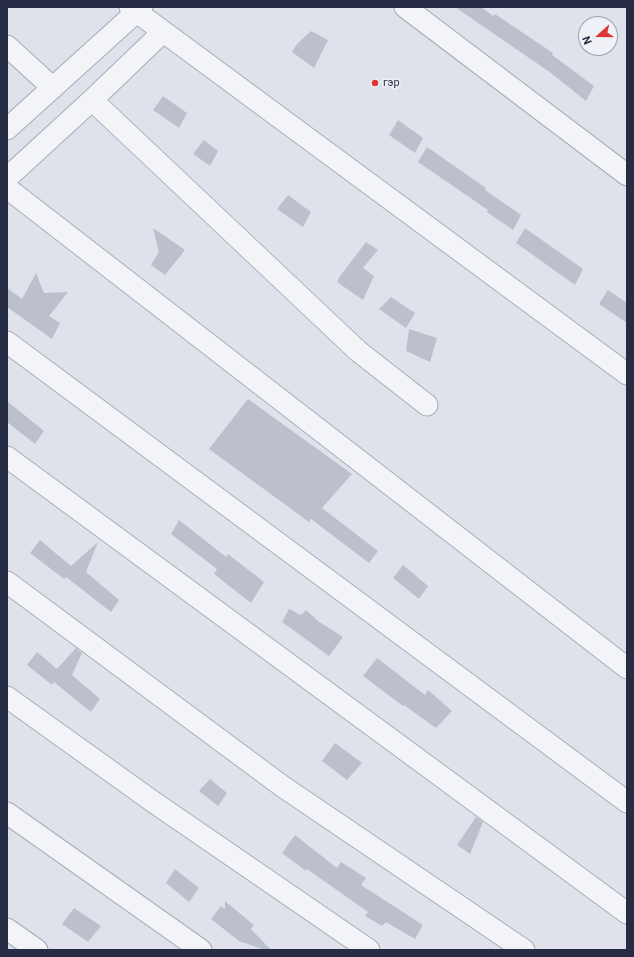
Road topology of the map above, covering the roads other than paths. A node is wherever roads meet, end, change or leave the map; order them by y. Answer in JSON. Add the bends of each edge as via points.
{"nodes":[{"id":1,"x":405,"y":7,"type":"edge"},
{"id":2,"x":136,"y":9,"type":"edge"},
{"id":3,"x":162,"y":32,"type":"junction"},
{"id":4,"x":7,"y":46,"type":"edge"},
{"id":5,"x":53,"y":88,"type":"junction"},
{"id":6,"x":92,"y":100,"type":"junction"},
{"id":7,"x":7,"y":129,"type":"edge"},
{"id":8,"x":627,"y":176,"type":"edge"},
{"id":9,"x":7,"y":178,"type":"edge"},
{"id":10,"x":7,"y":188,"type":"edge"},
{"id":11,"x":7,"y":342,"type":"edge"},
{"id":12,"x":627,"y":374,"type":"edge"},
{"id":13,"x":426,"y":405,"type":"dead end"},
{"id":14,"x":7,"y":457,"type":"edge"},
{"id":15,"x":7,"y":582,"type":"edge"},
{"id":16,"x":627,"y":668,"type":"edge"},
{"id":17,"x":7,"y":697,"type":"edge"},
{"id":18,"x":627,"y":802,"type":"edge"},
{"id":19,"x":7,"y":813,"type":"edge"},
{"id":20,"x":627,"y":913,"type":"edge"},
{"id":21,"x":7,"y":929,"type":"edge"},
{"id":22,"x":37,"y":950,"type":"edge"},
{"id":23,"x":200,"y":950,"type":"edge"},
{"id":24,"x":369,"y":950,"type":"edge"},
{"id":25,"x":524,"y":950,"type":"edge"}],
"edges":[{"from":1,"to":8,"type":"street"},
{"from":2,"to":3,"type":"street"},
{"from":2,"to":5,"type":"street"},
{"from":3,"to":6,"type":"street"},
{"from":3,"to":12,"type":"street"},
{"from":4,"to":5,"type":"street"},
{"from":5,"to":7,"type":"street"},
{"from":6,"to":9,"type":"street"},
{"from":6,"to":13,"type":"street","via":[[358,351]]},
{"from":10,"to":16,"type":"street"},
{"from":11,"to":18,"type":"street"},
{"from":14,"to":20,"type":"street"},
{"from":15,"to":25,"type":"street","via":[[282,786]]},
{"from":17,"to":24,"type":"street","via":[[152,801]]},
{"from":19,"to":23,"type":"street"},
{"from":21,"to":22,"type":"street"}]}
